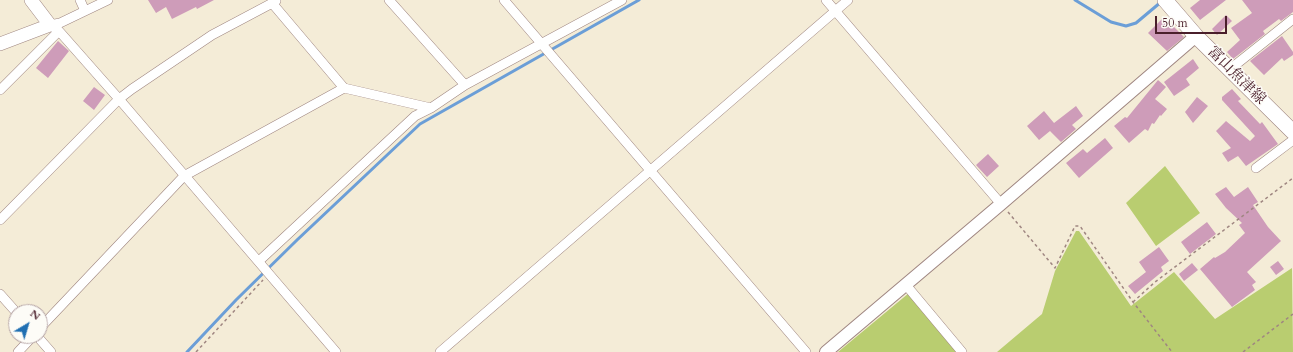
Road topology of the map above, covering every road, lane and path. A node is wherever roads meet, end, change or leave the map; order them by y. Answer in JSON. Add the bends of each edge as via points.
{"nodes":[{"id":1,"x":31,"y":0,"type":"edge"},
{"id":2,"x":80,"y":0,"type":"edge"},
{"id":3,"x":108,"y":0,"type":"edge"},
{"id":4,"x":389,"y":0,"type":"edge"},
{"id":5,"x":504,"y":0,"type":"edge"},
{"id":6,"x":622,"y":0,"type":"edge"},
{"id":7,"x":826,"y":0,"type":"edge"},
{"id":8,"x":848,"y":0,"type":"edge"},
{"id":9,"x":1165,"y":0,"type":"edge"},
{"id":10,"x":275,"y":1,"type":"edge"},
{"id":11,"x":86,"y":11,"type":"junction"},
{"id":12,"x":835,"y":11,"type":"junction"},
{"id":13,"x":1293,"y":19,"type":"edge"},
{"id":14,"x":54,"y":28,"type":"junction"},
{"id":15,"x":1196,"y":36,"type":"junction"},
{"id":16,"x":0,"y":44,"type":"edge"},
{"id":17,"x":542,"y":44,"type":"junction"},
{"id":18,"x":1229,"y":70,"type":"junction"},
{"id":19,"x":465,"y":85,"type":"junction"},
{"id":20,"x":344,"y":88,"type":"junction"},
{"id":21,"x":0,"y":90,"type":"edge"},
{"id":22,"x":119,"y":100,"type":"junction"},
{"id":23,"x":431,"y":108,"type":"junction"},
{"id":24,"x":1293,"y":132,"type":"edge"},
{"id":25,"x":1293,"y":140,"type":"edge"},
{"id":26,"x":1256,"y":168,"type":"dead end"},
{"id":27,"x":649,"y":170,"type":"junction"},
{"id":28,"x":184,"y":176,"type":"junction"},
{"id":29,"x":1293,"y":178,"type":"edge"},
{"id":30,"x":1001,"y":204,"type":"junction"},
{"id":31,"x":0,"y":220,"type":"edge"},
{"id":32,"x":259,"y":261,"type":"junction"},
{"id":33,"x":270,"y":273,"type":"junction"},
{"id":34,"x":906,"y":284,"type":"junction"},
{"id":35,"x":0,"y":294,"type":"edge"},
{"id":36,"x":1133,"y":302,"type":"junction"},
{"id":37,"x":9,"y":304,"type":"edge"},
{"id":38,"x":1293,"y":314,"type":"edge"},
{"id":39,"x":48,"y":320,"type":"edge"},
{"id":40,"x":26,"y":344,"type":"edge"},
{"id":41,"x":44,"y":344,"type":"edge"},
{"id":42,"x":18,"y":352,"type":"edge"},
{"id":43,"x":51,"y":352,"type":"edge"},
{"id":44,"x":196,"y":352,"type":"edge"},
{"id":45,"x":336,"y":352,"type":"edge"},
{"id":46,"x":440,"y":352,"type":"edge"},
{"id":47,"x":806,"y":352,"type":"edge"},
{"id":48,"x":826,"y":352,"type":"edge"},
{"id":49,"x":962,"y":352,"type":"edge"},
{"id":50,"x":1172,"y":352,"type":"edge"},
{"id":51,"x":1243,"y":352,"type":"edge"}],
"edges":[{"from":1,"to":14,"type":"main road"},
{"from":2,"to":11,"type":"street"},
{"from":3,"to":11,"type":"street"},
{"from":4,"to":19,"type":"street"},
{"from":5,"to":17,"type":"street"},
{"from":6,"to":17,"type":"street"},
{"from":7,"to":12,"type":"street"},
{"from":8,"to":12,"type":"street"},
{"from":9,"to":15,"type":"main road","name":"富山魚津線"},
{"from":10,"to":20,"type":"street"},
{"from":10,"to":22,"type":"street","via":[[212,35]]},
{"from":11,"to":14,"type":"street"},
{"from":12,"to":27,"type":"street"},
{"from":12,"to":30,"type":"street"},
{"from":13,"to":18,"type":"street"},
{"from":14,"to":16,"type":"main road"},
{"from":14,"to":21,"type":"street"},
{"from":14,"to":22,"type":"street"},
{"from":15,"to":18,"type":"main road","name":"富山魚津線"},
{"from":15,"to":30,"type":"street"},
{"from":17,"to":19,"type":"street"},
{"from":17,"to":27,"type":"street"},
{"from":18,"to":24,"type":"main road","name":"富山魚津線"},
{"from":19,"to":23,"type":"street"},
{"from":20,"to":23,"type":"street"},
{"from":20,"to":28,"type":"street"},
{"from":22,"to":28,"type":"street"},
{"from":22,"to":31,"type":"street"},
{"from":23,"to":32,"type":"street","via":[[415,116]]},
{"from":25,"to":26,"type":"street"},
{"from":27,"to":46,"type":"street"},
{"from":27,"to":47,"type":"street"},
{"from":28,"to":32,"type":"street"},
{"from":28,"to":39,"type":"street"},
{"from":29,"to":36,"type":"path","via":[[1155,282]]},
{"from":30,"to":34,"type":"street"},
{"from":30,"to":36,"type":"path","via":[[1055,268],[1075,226],[1080,226]]},
{"from":32,"to":33,"type":"street"},
{"from":33,"to":44,"type":"path"},
{"from":33,"to":45,"type":"street"},
{"from":34,"to":48,"type":"street"},
{"from":34,"to":49,"type":"street"},
{"from":35,"to":37,"type":"street"},
{"from":36,"to":50,"type":"path"},
{"from":38,"to":51,"type":"path"},
{"from":40,"to":42,"type":"street"},
{"from":41,"to":43,"type":"street"}]}
